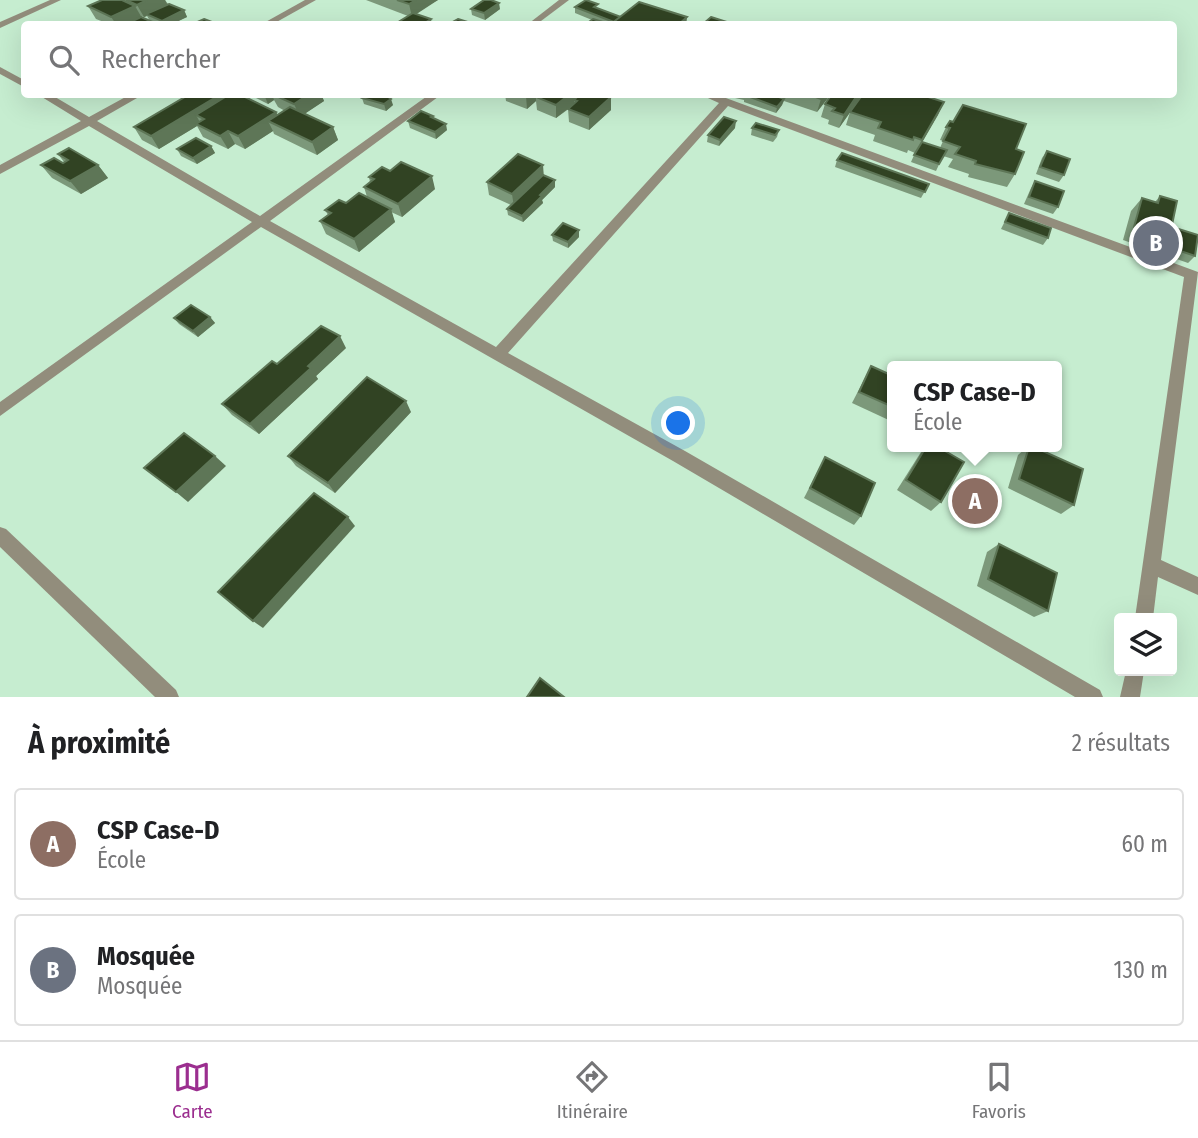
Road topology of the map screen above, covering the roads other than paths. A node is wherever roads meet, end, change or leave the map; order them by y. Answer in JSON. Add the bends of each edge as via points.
{"nodes":[{"id":1,"x":57,"y":0,"type":"edge"},
{"id":2,"x":313,"y":0,"type":"edge"},
{"id":3,"x":565,"y":0,"type":"edge"},
{"id":4,"x":273,"y":21,"type":"edge"},
{"id":5,"x":536,"y":21,"type":"edge"},
{"id":6,"x":0,"y":25,"type":"edge"},
{"id":7,"x":0,"y":70,"type":"edge"},
{"id":8,"x":21,"y":82,"type":"edge"},
{"id":9,"x":49,"y":98,"type":"edge"},
{"id":10,"x":132,"y":98,"type":"edge"},
{"id":11,"x":432,"y":98,"type":"edge"},
{"id":12,"x":715,"y":98,"type":"edge"},
{"id":13,"x":726,"y":102,"type":"junction"},
{"id":14,"x":89,"y":121,"type":"junction"},
{"id":15,"x":0,"y":170,"type":"edge"},
{"id":16,"x":263,"y":223,"type":"junction"},
{"id":17,"x":1195,"y":276,"type":"edge"},
{"id":18,"x":499,"y":353,"type":"junction"},
{"id":19,"x":0,"y":410,"type":"edge"},
{"id":20,"x":0,"y":535,"type":"edge"},
{"id":21,"x":1153,"y":565,"type":"junction"},
{"id":22,"x":1198,"y":586,"type":"edge"},
{"id":23,"x":1145,"y":613,"type":"edge"},
{"id":24,"x":1134,"y":676,"type":"edge"},
{"id":25,"x":169,"y":697,"type":"edge"},
{"id":26,"x":1093,"y":697,"type":"edge"},
{"id":27,"x":1130,"y":697,"type":"edge"}],
"edges":[{"from":1,"to":6,"type":"street"},
{"from":2,"to":4,"type":"street"},
{"from":3,"to":5,"type":"street"},
{"from":7,"to":8,"type":"street"},
{"from":9,"to":14,"type":"street"},
{"from":10,"to":14,"type":"street"},
{"from":11,"to":16,"type":"street"},
{"from":12,"to":13,"type":"street"},
{"from":13,"to":17,"type":"street"},
{"from":13,"to":18,"type":"street"},
{"from":14,"to":15,"type":"street"},
{"from":14,"to":16,"type":"street"},
{"from":16,"to":18,"type":"street"},
{"from":16,"to":19,"type":"street"},
{"from":17,"to":21,"type":"street"},
{"from":18,"to":26,"type":"street"},
{"from":20,"to":25,"type":"street"},
{"from":21,"to":22,"type":"street"},
{"from":21,"to":23,"type":"street"},
{"from":24,"to":27,"type":"street"}]}
